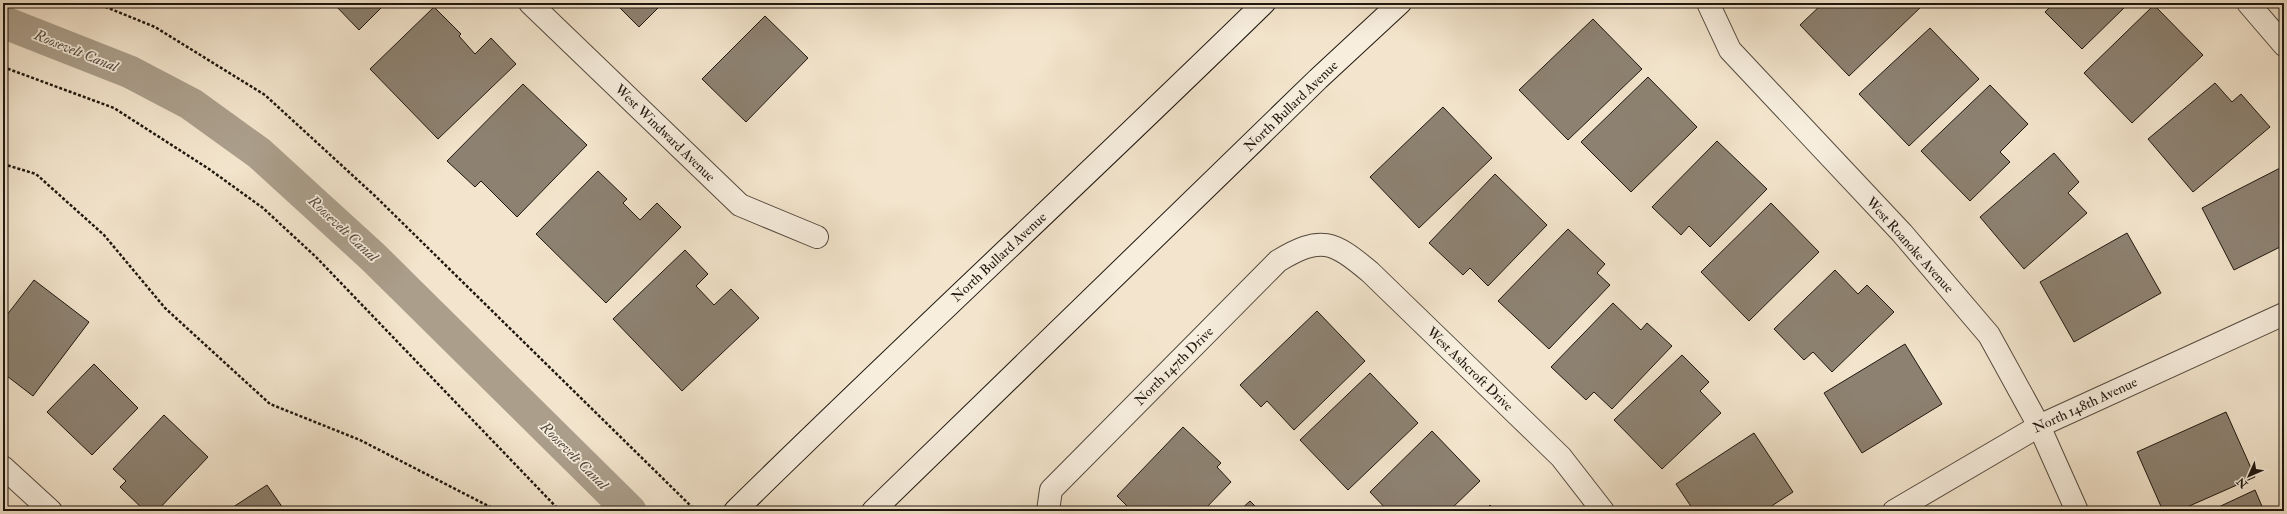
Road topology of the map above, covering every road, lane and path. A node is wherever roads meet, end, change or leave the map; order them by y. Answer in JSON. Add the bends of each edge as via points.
{"nodes":[{"id":1,"x":96,"y":3,"type":"edge"},
{"id":2,"x":530,"y":3,"type":"edge"},
{"id":3,"x":1264,"y":3,"type":"edge"},
{"id":4,"x":1400,"y":3,"type":"edge"},
{"id":5,"x":1708,"y":3,"type":"edge"},
{"id":6,"x":2248,"y":3,"type":"edge"},
{"id":7,"x":2284,"y":45,"type":"edge"},
{"id":8,"x":3,"y":67,"type":"edge"},
{"id":9,"x":3,"y":164,"type":"edge"},
{"id":10,"x":817,"y":237,"type":"dead end"},
{"id":11,"x":1322,"y":243,"type":"joint"},
{"id":12,"x":2284,"y":314,"type":"edge"},
{"id":13,"x":2038,"y":426,"type":"junction"},
{"id":14,"x":3,"y":467,"type":"edge"},
{"id":15,"x":51,"y":511,"type":"edge"},
{"id":16,"x":498,"y":511,"type":"edge"},
{"id":17,"x":560,"y":511,"type":"edge"},
{"id":18,"x":696,"y":511,"type":"edge"},
{"id":19,"x":734,"y":511,"type":"edge"},
{"id":20,"x":872,"y":511,"type":"edge"},
{"id":21,"x":1048,"y":511,"type":"edge"},
{"id":22,"x":1603,"y":511,"type":"edge"},
{"id":23,"x":1894,"y":511,"type":"edge"},
{"id":24,"x":2077,"y":511,"type":"edge"}],
"edges":[{"from":1,"to":18,"type":"path","via":[[155,27],[265,95],[374,195]]},
{"from":2,"to":10,"type":"street","name":"West Windward Avenue","via":[[740,205]]},
{"from":3,"to":19,"type":"street","name":"North Bullard Avenue"},
{"from":4,"to":20,"type":"street","name":"North Bullard Avenue","via":[[1318,79]]},
{"from":5,"to":13,"type":"street","name":"West Roanoke Avenue","via":[[1730,50],[1902,233],[1989,335]]},
{"from":6,"to":7,"type":"street"},
{"from":8,"to":17,"type":"path","via":[[114,108],[209,169],[263,208],[316,257]]},
{"from":9,"to":16,"type":"path","via":[[36,174],[104,236],[165,308],[270,404],[360,440]]},
{"from":11,"to":21,"type":"street","name":"North 147th Drive","via":[[1298,249],[1278,261],[1051,490]]},
{"from":11,"to":22,"type":"street","name":"West Ashcroft Drive","via":[[1344,251],[1370,272],[1561,457]]},
{"from":12,"to":13,"type":"street","name":"North 148th Avenue"},
{"from":13,"to":23,"type":"street","name":"North 148th Avenue"},
{"from":13,"to":24,"type":"street","name":"West Roanoke Avenue"},
{"from":14,"to":15,"type":"street"}]}
